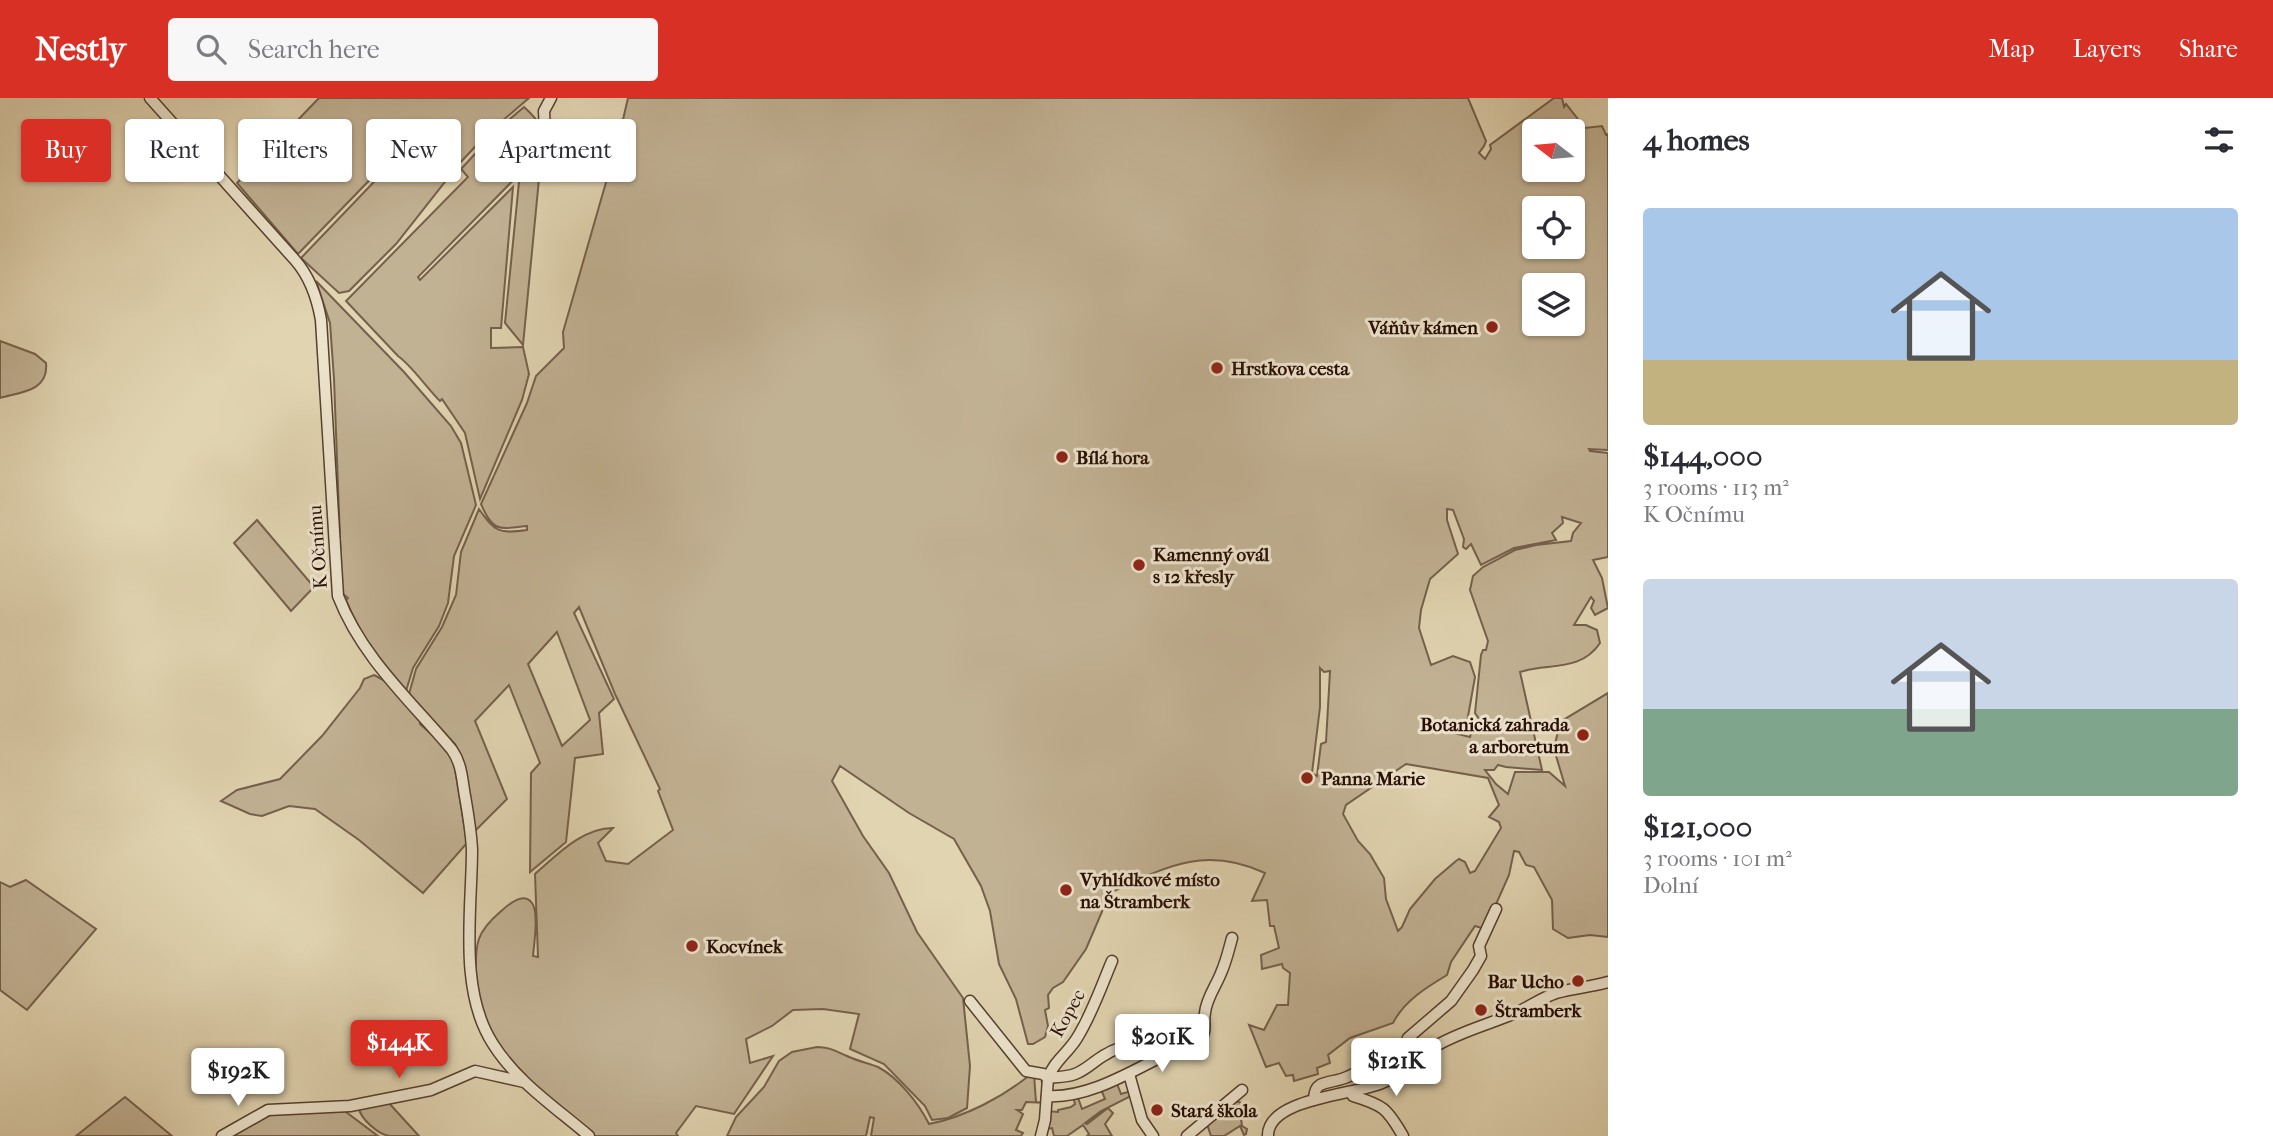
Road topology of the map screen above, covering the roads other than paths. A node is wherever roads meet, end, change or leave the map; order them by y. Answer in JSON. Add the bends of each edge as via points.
{"nodes":[{"id":1,"x":150,"y":98,"type":"edge"},
{"id":2,"x":551,"y":98,"type":"edge"},
{"id":3,"x":544,"y":119,"type":"edge"},
{"id":4,"x":1496,"y":909,"type":"dead end"},
{"id":5,"x":1232,"y":938,"type":"dead end"},
{"id":6,"x":1112,"y":961,"type":"dead end"},
{"id":7,"x":1608,"y":982,"type":"edge"},
{"id":8,"x":970,"y":1002,"type":"dead end"},
{"id":9,"x":1183,"y":1046,"type":"junction"},
{"id":10,"x":1433,"y":1047,"type":"junction"},
{"id":11,"x":1402,"y":1052,"type":"junction"},
{"id":12,"x":1129,"y":1074,"type":"junction"},
{"id":13,"x":1048,"y":1078,"type":"junction"},
{"id":14,"x":524,"y":1082,"type":"junction"},
{"id":15,"x":1242,"y":1090,"type":"dead end"},
{"id":16,"x":1351,"y":1092,"type":"junction"},
{"id":17,"x":1047,"y":1096,"type":"junction"},
{"id":18,"x":1314,"y":1100,"type":"junction"},
{"id":19,"x":1268,"y":1134,"type":"edge"},
{"id":20,"x":222,"y":1136,"type":"edge"},
{"id":21,"x":589,"y":1136,"type":"edge"},
{"id":22,"x":1041,"y":1136,"type":"edge"},
{"id":23,"x":1153,"y":1136,"type":"edge"},
{"id":24,"x":1187,"y":1136,"type":"edge"},
{"id":25,"x":1256,"y":1136,"type":"edge"},
{"id":26,"x":1403,"y":1136,"type":"edge"}],
"edges":[{"from":1,"to":14,"type":"street","name":"K Očnímu","via":[[295,260],[313,290],[321,320],[338,596],[374,660],[460,765],[472,849],[469,920],[475,995],[491,1042]]},
{"from":2,"to":3,"type":"street"},
{"from":4,"to":11,"type":"street","via":[[1474,970],[1451,1001],[1408,1038]]},
{"from":5,"to":9,"type":"street","via":[[1206,1005],[1202,1037]]},
{"from":6,"to":13,"type":"street","name":"Kopec","via":[[1086,1023],[1052,1066]]},
{"from":7,"to":10,"type":"street","via":[[1554,993]]},
{"from":8,"to":13,"type":"street","via":[[1026,1071]]},
{"from":9,"to":12,"type":"street"},
{"from":9,"to":13,"type":"street","via":[[1136,1044],[1105,1054],[1074,1074]]},
{"from":10,"to":11,"type":"street"},
{"from":10,"to":16,"type":"street","via":[[1394,1077]]},
{"from":11,"to":18,"type":"street","via":[[1321,1085]]},
{"from":12,"to":17,"type":"street","via":[[1068,1096]]},
{"from":12,"to":23,"type":"street","via":[[1142,1120]]},
{"from":13,"to":17,"type":"street"},
{"from":14,"to":20,"type":"street","name":"K Očnímu","via":[[475,1071],[431,1090],[350,1106],[268,1110]]},
{"from":14,"to":21,"type":"street","name":"K Očnímu"},
{"from":15,"to":24,"type":"street"},
{"from":16,"to":18,"type":"street"},
{"from":16,"to":26,"type":"street","via":[[1384,1108]]},
{"from":17,"to":22,"type":"street"},
{"from":18,"to":19,"type":"street","via":[[1279,1115]]},
{"from":19,"to":25,"type":"street"}]}
